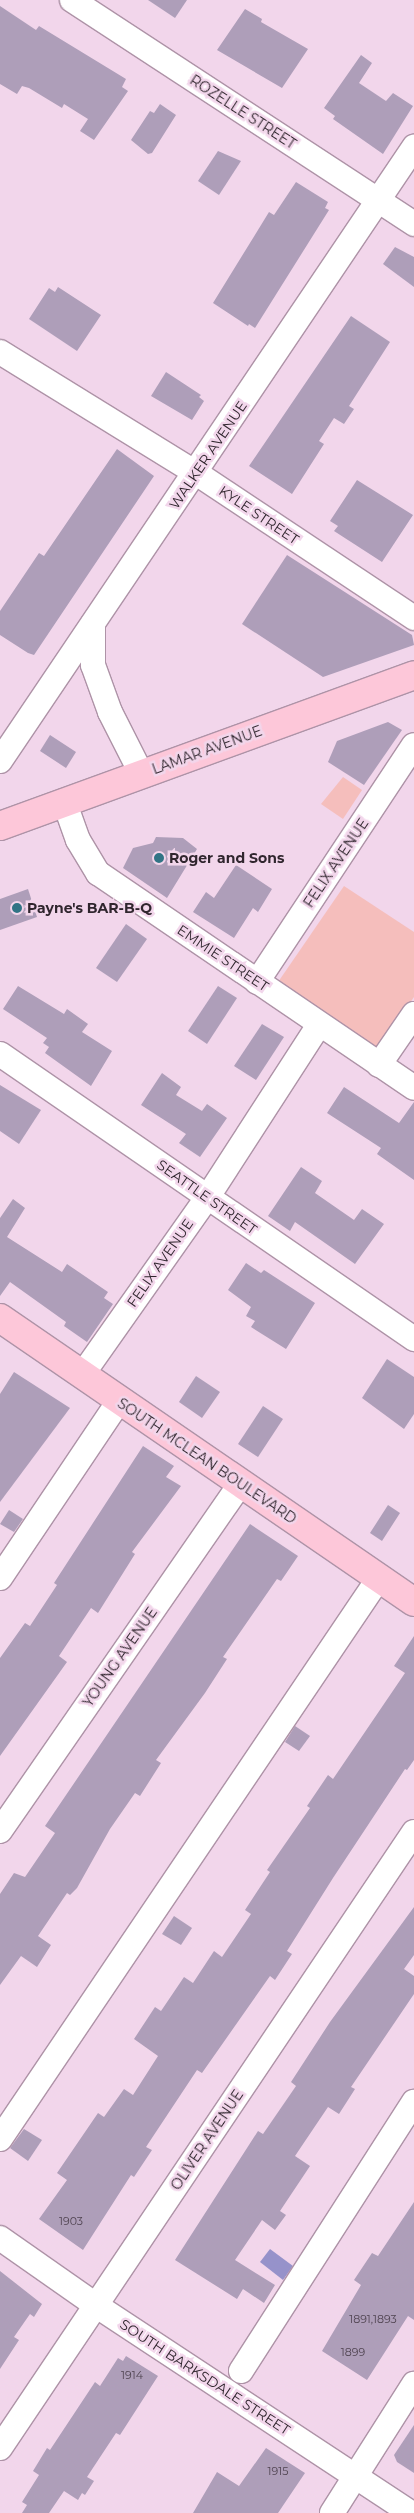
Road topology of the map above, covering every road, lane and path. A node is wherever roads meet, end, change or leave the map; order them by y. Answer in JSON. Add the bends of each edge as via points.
{"nodes":[{"id":1,"x":72,"y":0,"type":"edge"},
{"id":2,"x":414,"y":148,"type":"edge"},
{"id":3,"x":378,"y":201,"type":"junction"},
{"id":4,"x":414,"y":224,"type":"edge"},
{"id":5,"x":0,"y":352,"type":"edge"},
{"id":6,"x":196,"y":474,"type":"junction"},
{"id":7,"x":414,"y":618,"type":"edge"},
{"id":8,"x":94,"y":624,"type":"junction"},
{"id":9,"x":414,"y":675,"type":"edge"},
{"id":10,"x":414,"y":745,"type":"edge"},
{"id":11,"x":0,"y":761,"type":"edge"},
{"id":12,"x":141,"y":773,"type":"junction"},
{"id":13,"x":64,"y":801,"type":"junction"},
{"id":14,"x":0,"y":826,"type":"edge"},
{"id":15,"x":257,"y":982,"type":"junction"},
{"id":16,"x":414,"y":1014,"type":"edge"},
{"id":17,"x":319,"y":1025,"type":"junction"},
{"id":18,"x":0,"y":1054,"type":"edge"},
{"id":19,"x":379,"y":1065,"type":"junction"},
{"id":20,"x":414,"y":1088,"type":"edge"},
{"id":21,"x":207,"y":1198,"type":"junction"},
{"id":22,"x":2,"y":1323,"type":"edge"},
{"id":23,"x":414,"y":1339,"type":"edge"},
{"id":24,"x":82,"y":1375,"type":"junction"},
{"id":25,"x":120,"y":1401,"type":"junction"},
{"id":26,"x":240,"y":1484,"type":"junction"},
{"id":27,"x":0,"y":1578,"type":"edge"},
{"id":28,"x":379,"y":1578,"type":"junction"},
{"id":29,"x":414,"y":1602,"type":"edge"},
{"id":30,"x":0,"y":1831,"type":"edge"},
{"id":31,"x":414,"y":1832,"type":"edge"},
{"id":32,"x":414,"y":2102,"type":"edge"},
{"id":33,"x":0,"y":2139,"type":"edge"},
{"id":34,"x":0,"y":2238,"type":"edge"},
{"id":35,"x":97,"y":2306,"type":"junction"},
{"id":36,"x":241,"y":2371,"type":"dead end"},
{"id":37,"x":414,"y":2384,"type":"edge"},
{"id":38,"x":0,"y":2448,"type":"edge"},
{"id":39,"x":357,"y":2476,"type":"junction"},
{"id":40,"x":332,"y":2513,"type":"edge"},
{"id":41,"x":412,"y":2513,"type":"edge"}],
"edges":[{"from":1,"to":3,"type":"street","name":"ROZELLE STREET"},
{"from":2,"to":3,"type":"street","name":"WALKER AVENUE"},
{"from":3,"to":4,"type":"street","name":"ROZELLE STREET"},
{"from":3,"to":6,"type":"street","name":"WALKER AVENUE"},
{"from":5,"to":6,"type":"street","name":"KYLE STREET"},
{"from":6,"to":7,"type":"street","name":"KYLE STREET"},
{"from":6,"to":8,"type":"street","name":"WALKER AVENUE"},
{"from":8,"to":11,"type":"street","name":"WALKER AVENUE"},
{"from":8,"to":12,"type":"street","via":[[93,665],[110,712]]},
{"from":9,"to":12,"type":"main road","name":"LAMAR AVENUE"},
{"from":10,"to":15,"type":"street","name":"FELIX AVENUE"},
{"from":12,"to":13,"type":"main road","name":"LAMAR AVENUE"},
{"from":13,"to":14,"type":"main road","name":"LAMAR AVENUE"},
{"from":13,"to":15,"type":"street","name":"EMMIE STREET","via":[[78,840],[98,873]]},
{"from":15,"to":17,"type":"street","name":"EMMIE STREET"},
{"from":16,"to":19,"type":"street"},
{"from":17,"to":19,"type":"street","name":"EMMIE STREET"},
{"from":17,"to":21,"type":"street","name":"FELIX AVENUE"},
{"from":18,"to":21,"type":"street","name":"SEATTLE STREET"},
{"from":19,"to":20,"type":"street","name":"EMMIE STREET"},
{"from":21,"to":23,"type":"street","name":"SEATTLE STREET"},
{"from":21,"to":24,"type":"street","name":"FELIX AVENUE"},
{"from":22,"to":24,"type":"main road","name":"SOUTH MCLEAN BOULEVARD"},
{"from":24,"to":25,"type":"main road","name":"SOUTH MCLEAN BOULEVARD"},
{"from":25,"to":26,"type":"main road","name":"SOUTH MCLEAN BOULEVARD"},
{"from":25,"to":27,"type":"street"},
{"from":26,"to":28,"type":"main road","name":"SOUTH MCLEAN BOULEVARD"},
{"from":26,"to":30,"type":"street","name":"YOUNG AVENUE"},
{"from":28,"to":29,"type":"main road","name":"SOUTH MCLEAN BOULEVARD"},
{"from":28,"to":33,"type":"street"},
{"from":31,"to":35,"type":"street","name":"OLIVER AVENUE"},
{"from":32,"to":36,"type":"street"},
{"from":34,"to":35,"type":"street","name":"SOUTH BARKSDALE STREET"},
{"from":35,"to":38,"type":"street","name":"OLIVER AVENUE"},
{"from":35,"to":39,"type":"street","name":"SOUTH BARKSDALE STREET"},
{"from":37,"to":39,"type":"street"},
{"from":39,"to":40,"type":"street"},
{"from":39,"to":41,"type":"street","name":"SOUTH BARKSDALE STREET"}]}
